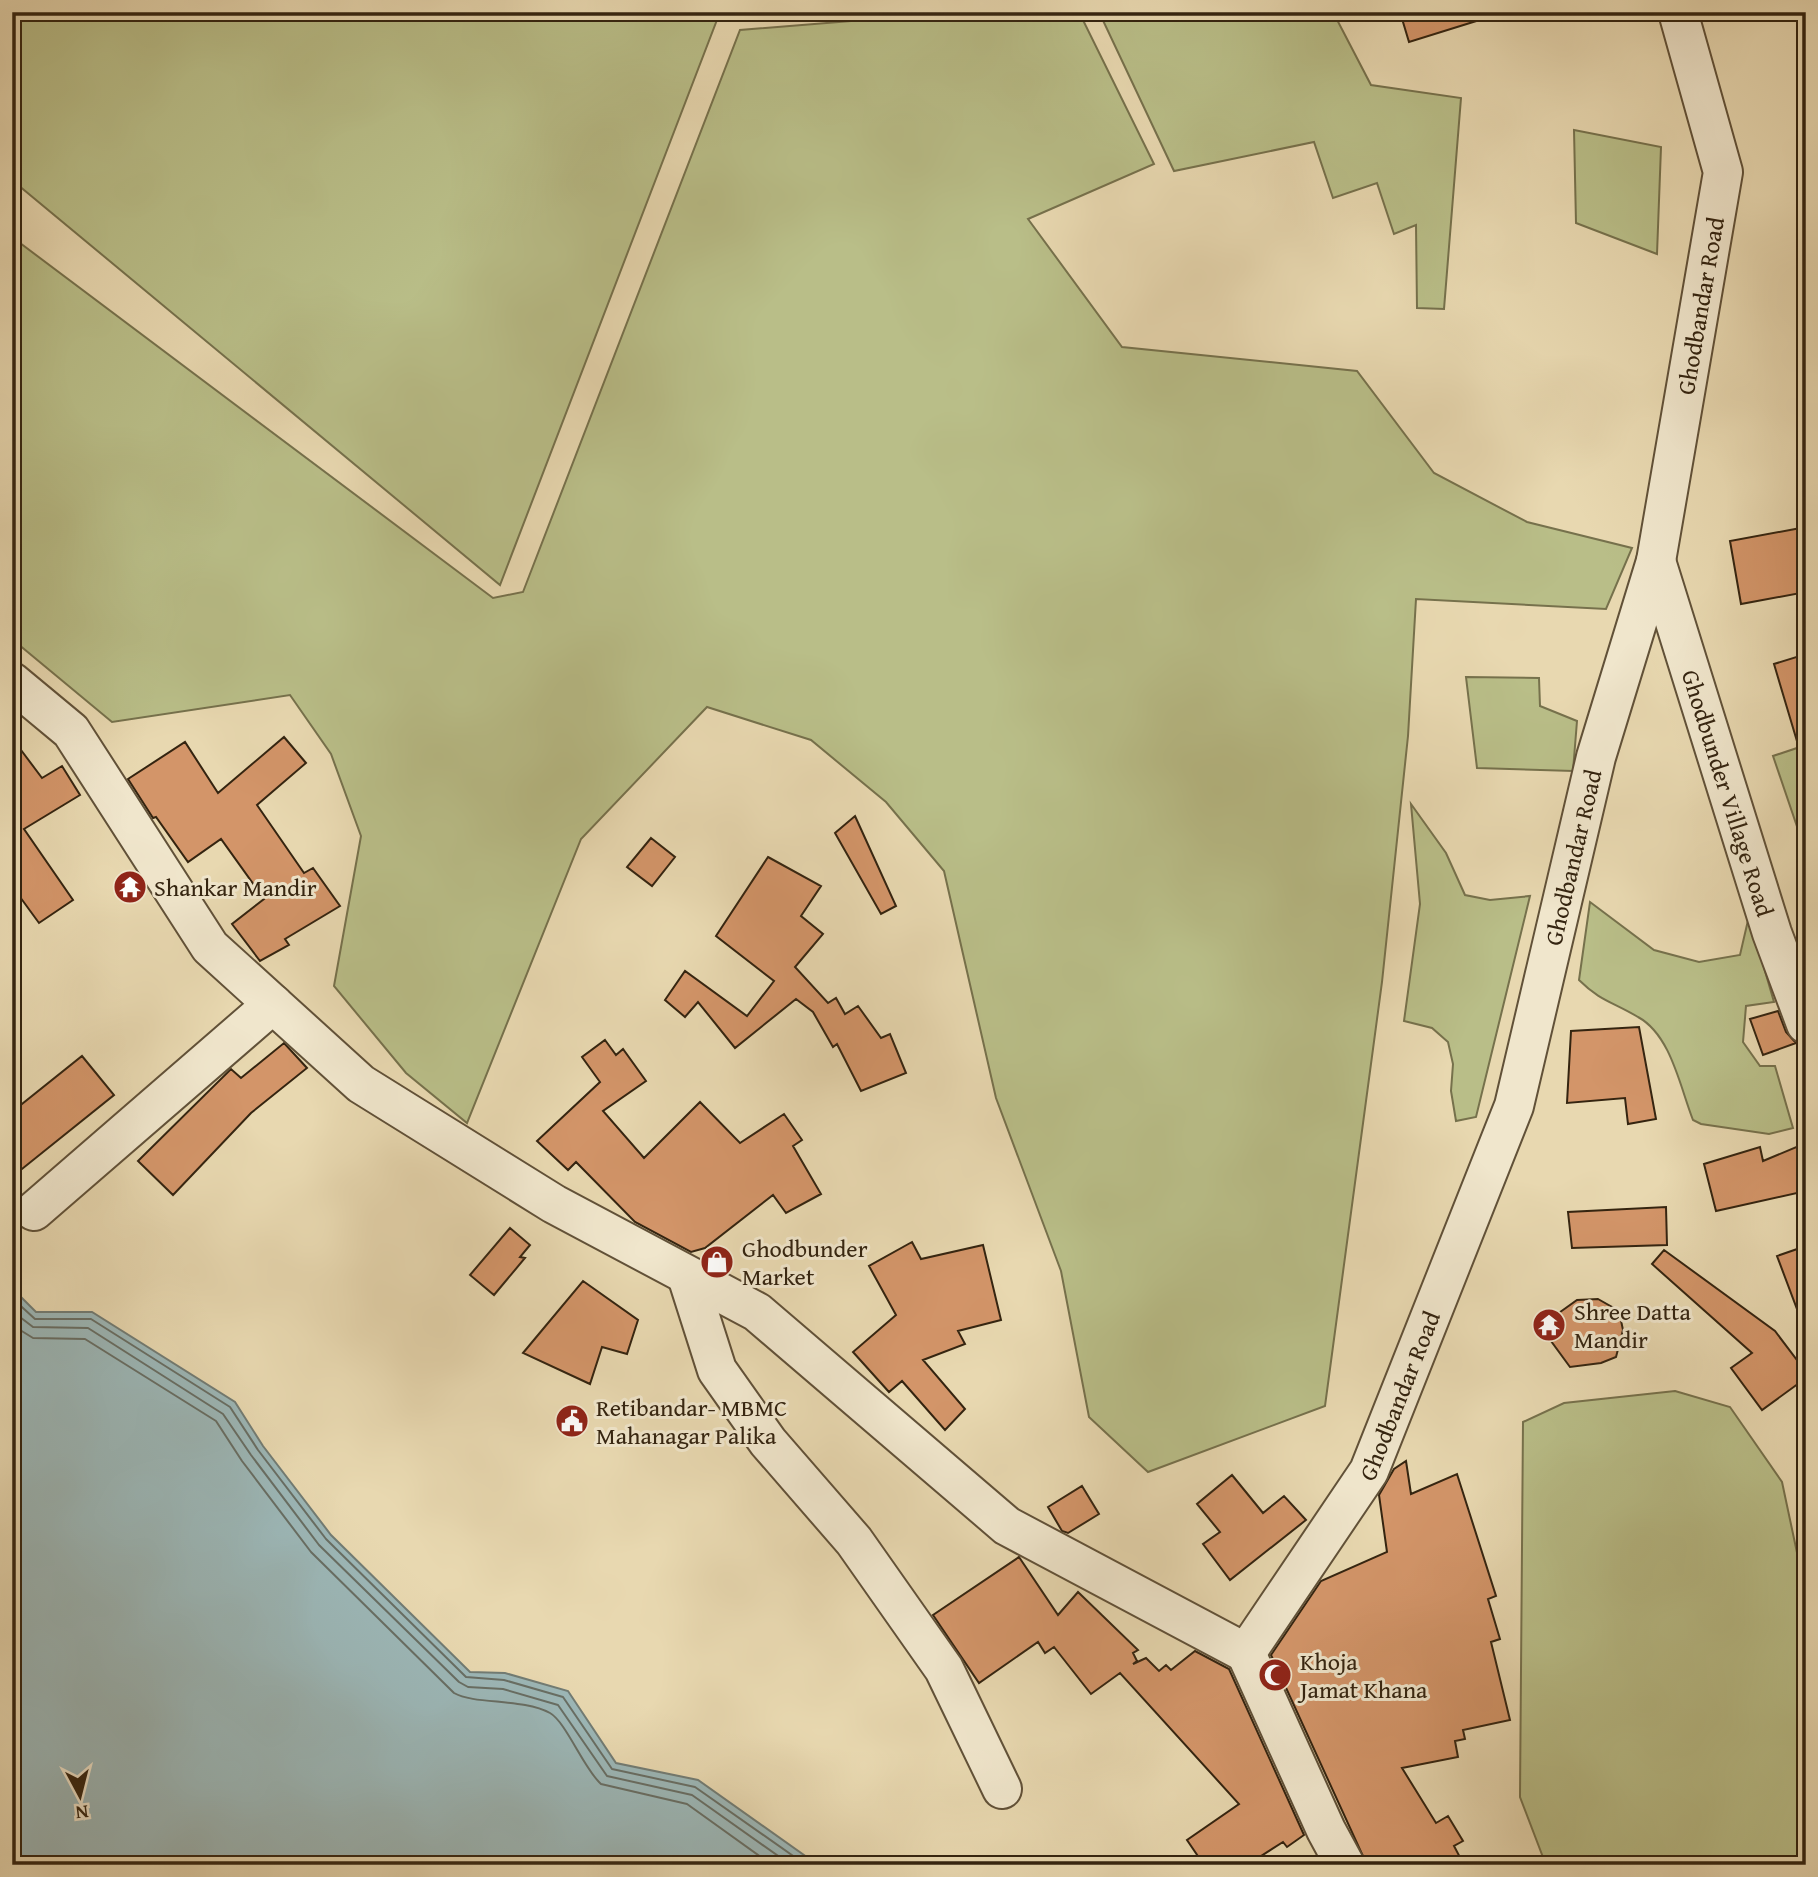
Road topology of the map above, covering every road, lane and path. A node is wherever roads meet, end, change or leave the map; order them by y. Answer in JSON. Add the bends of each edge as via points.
{"nodes":[{"id":1,"x":1678,"y":12,"type":"edge"},
{"id":2,"x":1656,"y":561,"type":"junction"},
{"id":3,"x":15,"y":687,"type":"edge"},
{"id":4,"x":273,"y":1004,"type":"junction"},
{"id":5,"x":1806,"y":1024,"type":"edge"},
{"id":6,"x":34,"y":1210,"type":"dead end"},
{"id":7,"x":687,"y":1276,"type":"junction"},
{"id":8,"x":1246,"y":1653,"type":"junction"},
{"id":9,"x":1002,"y":1789,"type":"dead end"},
{"id":10,"x":1345,"y":1865,"type":"edge"}],
"edges":[{"from":1,"to":2,"type":"street","name":"Ghodbandar Road","via":[[1723,173]]},
{"from":2,"to":5,"type":"street","name":"Ghodbunder Village Road","via":[[1772,933]]},
{"from":2,"to":8,"type":"street","name":"Ghodbandar Road","via":[[1596,757],[1514,1105],[1368,1471]]},
{"from":3,"to":4,"type":"street","via":[[71,731],[210,947]]},
{"from":4,"to":6,"type":"street"},
{"from":4,"to":7,"type":"street","via":[[360,1084],[554,1204]]},
{"from":7,"to":8,"type":"street","via":[[757,1312],[1007,1526]]},
{"from":7,"to":9,"type":"street","via":[[717,1370],[768,1442],[854,1541],[944,1670]]},
{"from":8,"to":10,"type":"street"}]}
